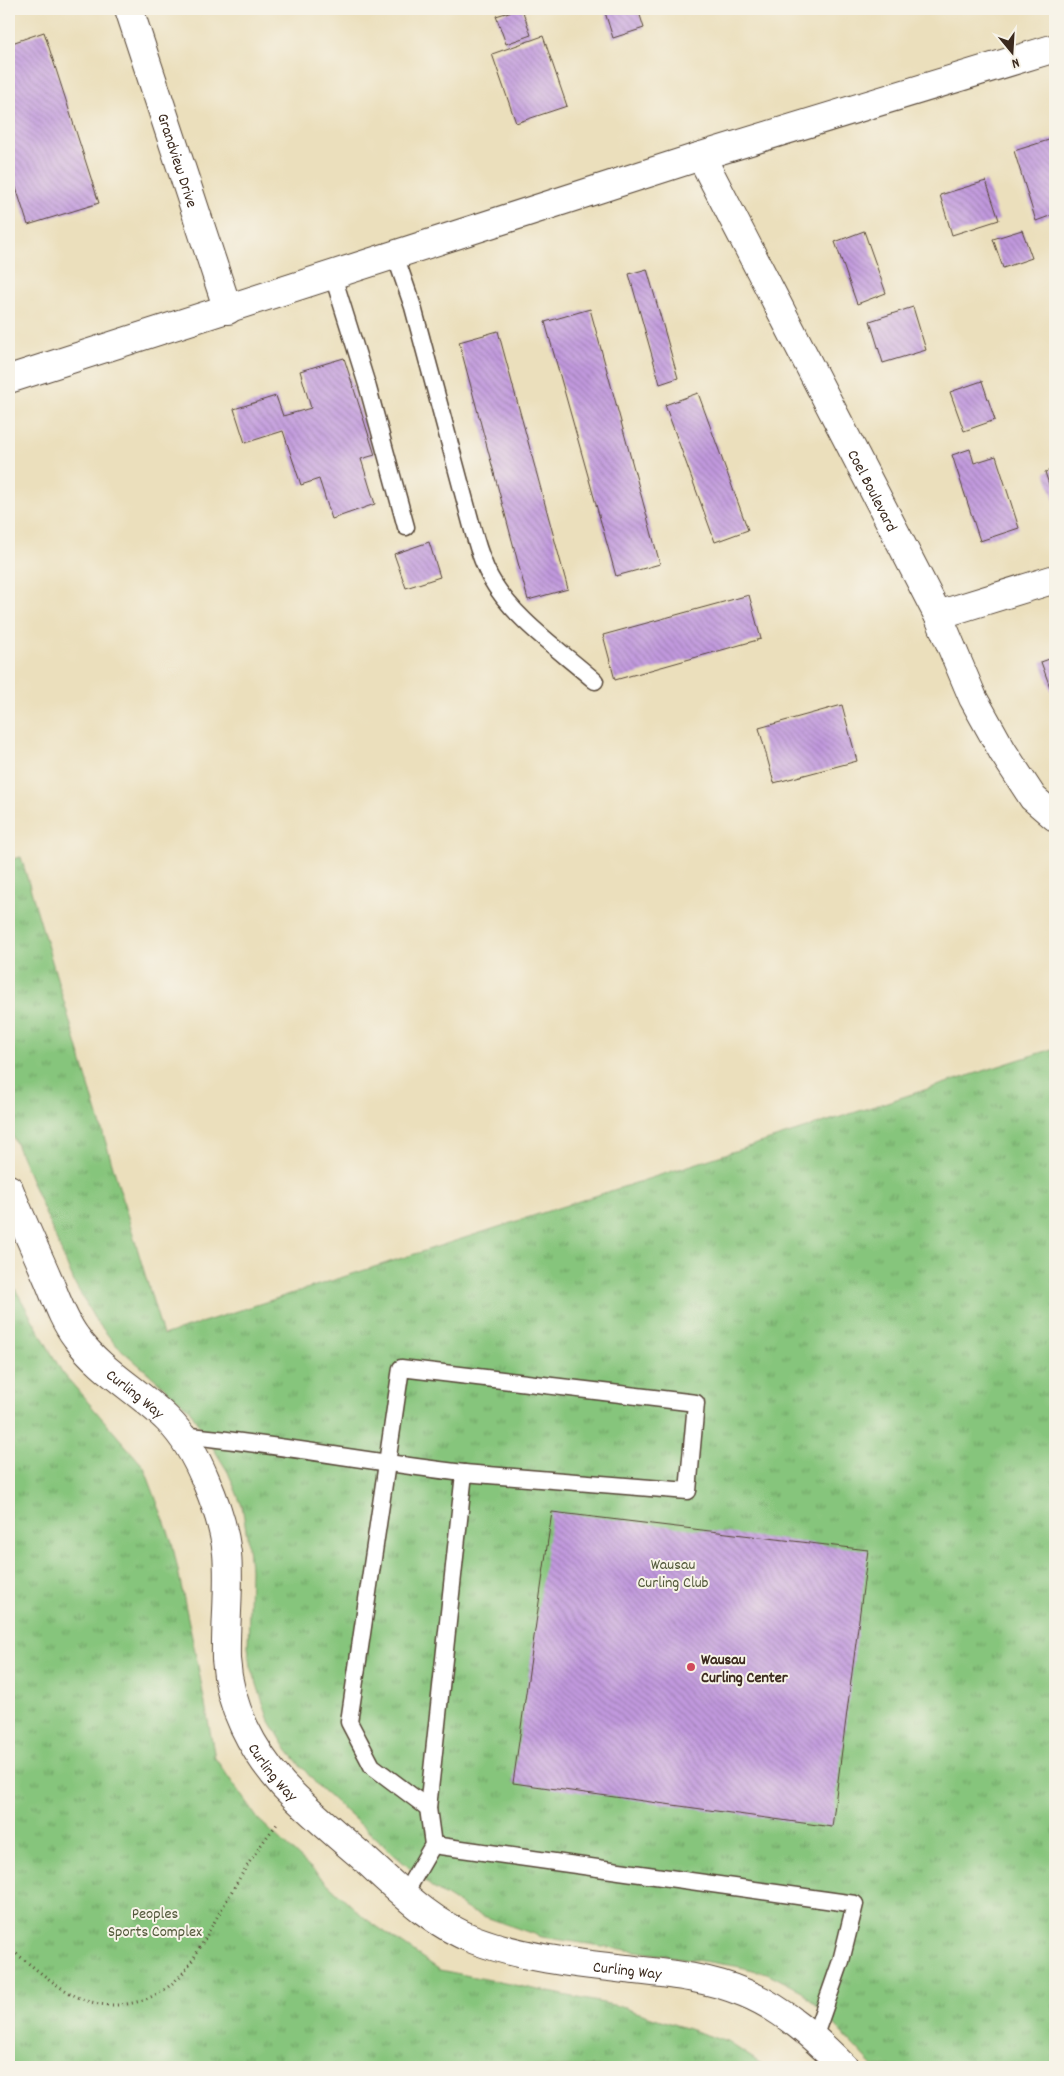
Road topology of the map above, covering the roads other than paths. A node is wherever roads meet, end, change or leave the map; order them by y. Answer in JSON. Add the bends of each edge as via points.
{"nodes":[{"id":1,"x":130,"y":9,"type":"edge"},
{"id":2,"x":1055,"y":48,"type":"edge"},
{"id":3,"x":702,"y":156,"type":"junction"},
{"id":4,"x":395,"y":255,"type":"junction"},
{"id":5,"x":333,"y":276,"type":"junction"},
{"id":6,"x":228,"y":310,"type":"junction"},
{"id":7,"x":9,"y":379,"type":"edge"},
{"id":8,"x":406,"y":527,"type":"dead end"},
{"id":9,"x":1055,"y":579,"type":"edge"},
{"id":10,"x":938,"y":615,"type":"junction"},
{"id":11,"x":595,"y":680,"type":"dead end"},
{"id":12,"x":1055,"y":817,"type":"edge"},
{"id":13,"x":9,"y":1189,"type":"edge"},
{"id":14,"x":181,"y":1435,"type":"junction"},
{"id":15,"x":387,"y":1464,"type":"junction"},
{"id":16,"x":464,"y":1473,"type":"junction"},
{"id":17,"x":428,"y":1808,"type":"junction"},
{"id":18,"x":433,"y":1845,"type":"junction"},
{"id":19,"x":404,"y":1895,"type":"junction"},
{"id":20,"x":814,"y":2038,"type":"junction"},
{"id":21,"x":844,"y":2067,"type":"edge"}],
"edges":[{"from":1,"to":6,"type":"street","name":"Grandview Drive"},
{"from":2,"to":3,"type":"street"},
{"from":3,"to":4,"type":"street"},
{"from":3,"to":10,"type":"street","name":"Coel Boulevard"},
{"from":4,"to":5,"type":"street"},
{"from":4,"to":11,"type":"lane","via":[[413,307],[486,569],[518,614]]},
{"from":5,"to":6,"type":"street"},
{"from":5,"to":8,"type":"lane","via":[[358,353]]},
{"from":6,"to":7,"type":"street"},
{"from":9,"to":10,"type":"street"},
{"from":10,"to":12,"type":"street","name":"Coel Boulevard","via":[[973,698],[1002,752],[1033,798]]},
{"from":13,"to":14,"type":"street","name":"Curling Way","via":[[76,1337],[103,1366],[168,1420]]},
{"from":14,"to":15,"type":"lane"},
{"from":14,"to":19,"type":"street","name":"Curling Way","via":[[192,1451],[220,1518],[227,1572],[226,1660],[235,1704],[243,1724],[267,1767]]},
{"from":15,"to":16,"type":"lane"},
{"from":15,"to":16,"type":"lane","via":[[401,1368],[696,1403],[688,1491]]},
{"from":15,"to":17,"type":"lane","via":[[349,1722],[372,1766]]},
{"from":16,"to":17,"type":"lane"},
{"from":17,"to":18,"type":"lane"},
{"from":18,"to":19,"type":"lane"},
{"from":18,"to":20,"type":"lane","via":[[855,1904]]},
{"from":19,"to":20,"type":"street","name":"Curling Way","via":[[455,1931],[499,1947],[556,1960],[679,1974],[723,1984],[765,2002]]},
{"from":20,"to":21,"type":"street","name":"Curling Way"}]}
